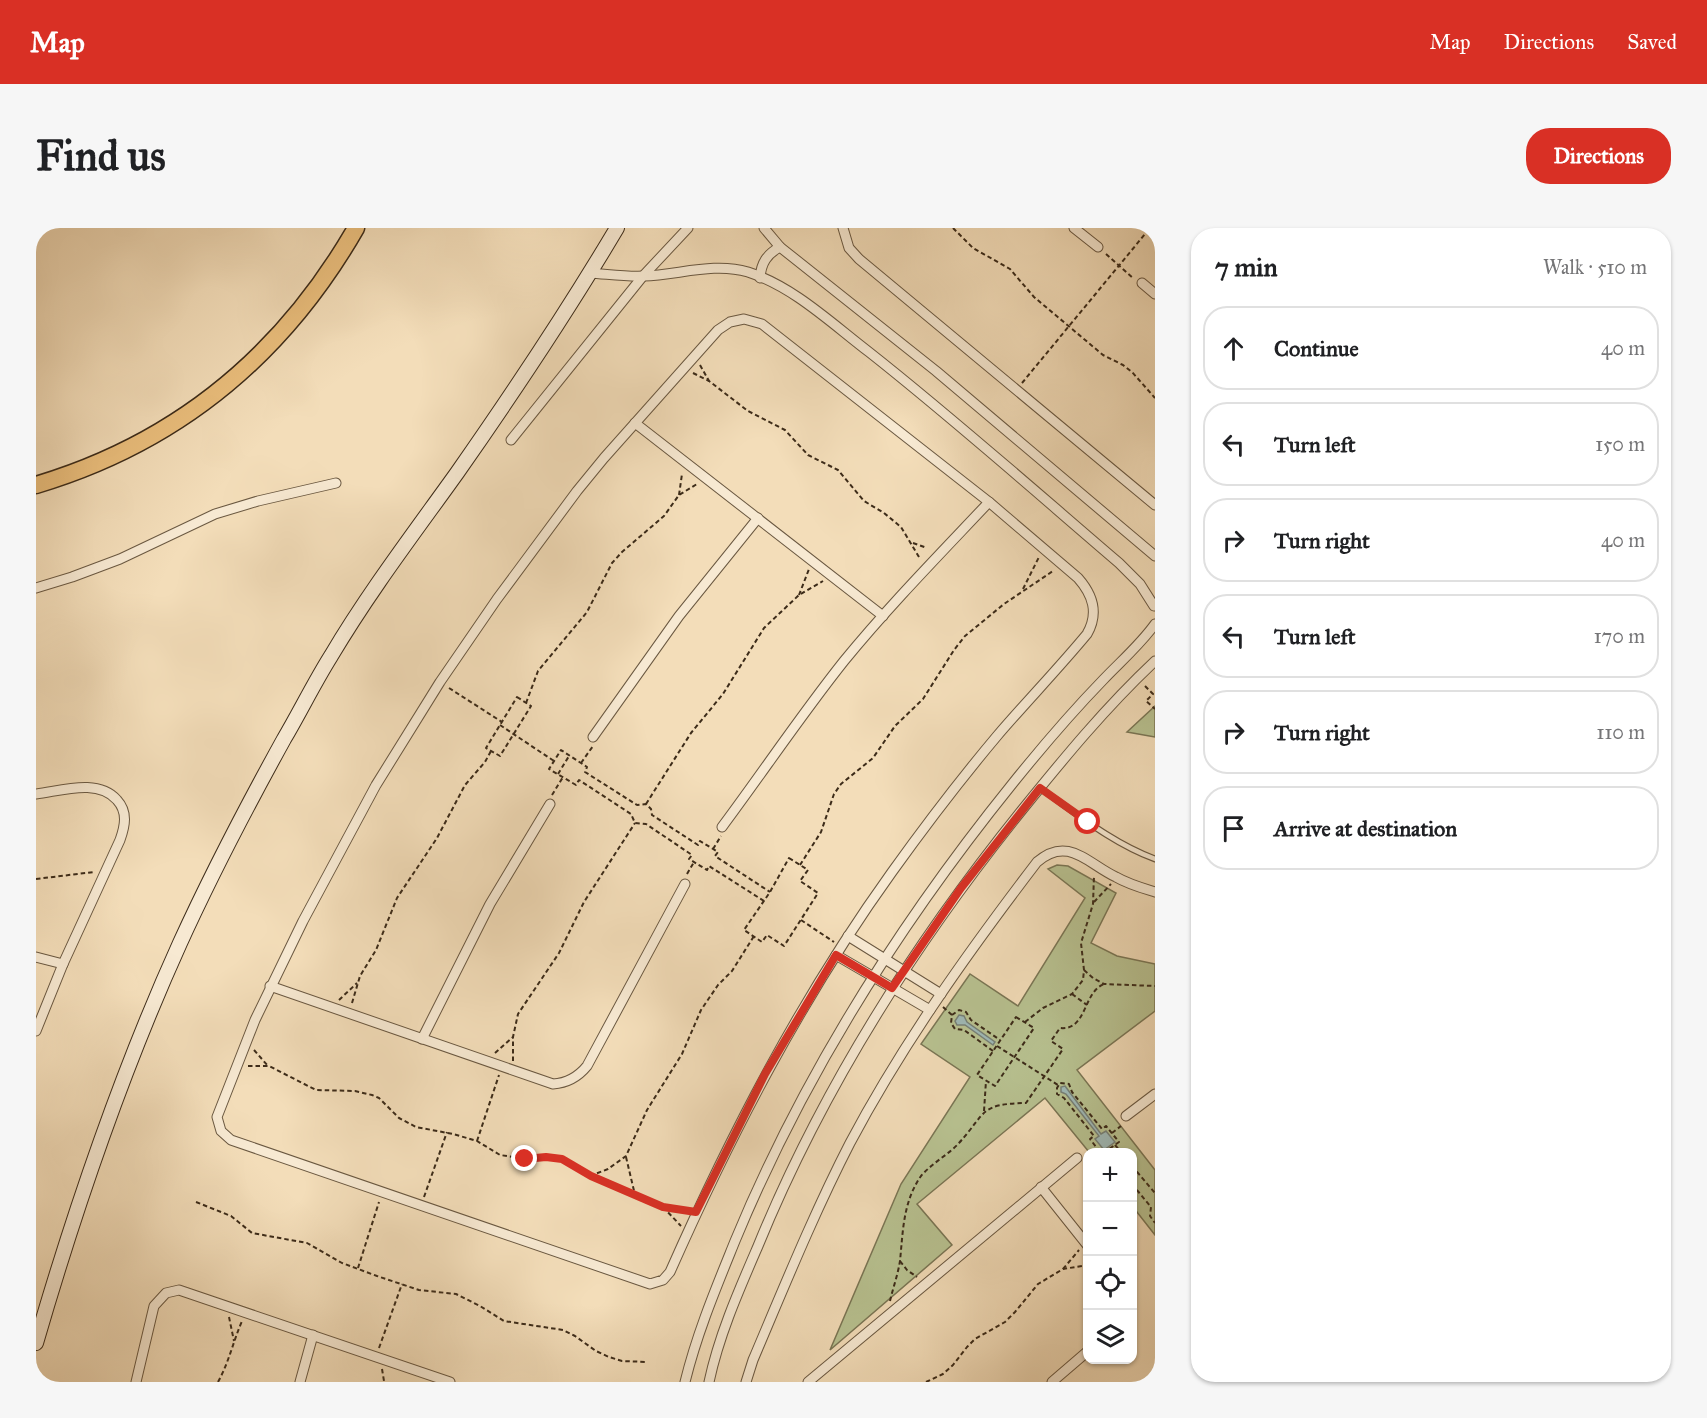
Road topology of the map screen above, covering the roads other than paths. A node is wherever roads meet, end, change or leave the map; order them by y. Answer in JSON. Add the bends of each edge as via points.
{"nodes":[{"id":1,"x":356,"y":228,"type":"edge"},
{"id":2,"x":617,"y":228,"type":"edge"},
{"id":3,"x":688,"y":228,"type":"edge"},
{"id":4,"x":764,"y":228,"type":"edge"},
{"id":5,"x":843,"y":228,"type":"edge"},
{"id":6,"x":1074,"y":228,"type":"edge"},
{"id":7,"x":780,"y":247,"type":"junction"},
{"id":8,"x":1101,"y":250,"type":"road end"},
{"id":9,"x":590,"y":273,"type":"junction"},
{"id":10,"x":643,"y":276,"type":"junction"},
{"id":11,"x":760,"y":278,"type":"junction"},
{"id":12,"x":1143,"y":284,"type":"road end"},
{"id":13,"x":1155,"y":294,"type":"edge"},
{"id":14,"x":635,"y":423,"type":"junction"},
{"id":15,"x":511,"y":440,"type":"dead end"},
{"id":16,"x":336,"y":483,"type":"dead end"},
{"id":17,"x":36,"y":485,"type":"edge"},
{"id":18,"x":989,"y":502,"type":"junction"},
{"id":19,"x":1155,"y":506,"type":"edge"},
{"id":20,"x":758,"y":518,"type":"junction"},
{"id":21,"x":1155,"y":556,"type":"edge"},
{"id":22,"x":36,"y":588,"type":"edge"},
{"id":23,"x":1155,"y":604,"type":"edge"},
{"id":24,"x":883,"y":616,"type":"junction"},
{"id":25,"x":1155,"y":617,"type":"edge"},
{"id":26,"x":1155,"y":624,"type":"edge"},
{"id":27,"x":1155,"y":662,"type":"edge"},
{"id":28,"x":593,"y":737,"type":"dead end"},
{"id":29,"x":1040,"y":788,"type":"junction"},
{"id":30,"x":36,"y":794,"type":"edge"},
{"id":31,"x":550,"y":805,"type":"road end"},
{"id":32,"x":722,"y":827,"type":"dead end"},
{"id":33,"x":1155,"y":859,"type":"edge"},
{"id":34,"x":685,"y":884,"type":"dead end"},
{"id":35,"x":1155,"y":892,"type":"edge"},
{"id":36,"x":848,"y":936,"type":"junction"},
{"id":37,"x":836,"y":955,"type":"junction"},
{"id":38,"x":36,"y":957,"type":"edge"},
{"id":39,"x":885,"y":959,"type":"junction"},
{"id":40,"x":63,"y":964,"type":"junction"},
{"id":41,"x":904,"y":971,"type":"junction"},
{"id":42,"x":873,"y":977,"type":"junction"},
{"id":43,"x":270,"y":986,"type":"junction"},
{"id":44,"x":892,"y":988,"type":"junction"},
{"id":45,"x":941,"y":994,"type":"junction"},
{"id":46,"x":930,"y":1010,"type":"junction"},
{"id":47,"x":36,"y":1031,"type":"edge"},
{"id":48,"x":422,"y":1039,"type":"junction"},
{"id":49,"x":1155,"y":1094,"type":"edge"},
{"id":50,"x":1126,"y":1116,"type":"dead end"},
{"id":51,"x":1077,"y":1158,"type":"dead end"},
{"id":52,"x":1041,"y":1187,"type":"junction"},
{"id":53,"x":1083,"y":1241,"type":"edge"},
{"id":54,"x":313,"y":1335,"type":"junction"},
{"id":55,"x":36,"y":1343,"type":"edge"},
{"id":56,"x":1083,"y":1355,"type":"edge"},
{"id":57,"x":136,"y":1382,"type":"edge"},
{"id":58,"x":300,"y":1382,"type":"edge"},
{"id":59,"x":450,"y":1382,"type":"edge"},
{"id":60,"x":685,"y":1382,"type":"edge"},
{"id":61,"x":709,"y":1382,"type":"edge"},
{"id":62,"x":746,"y":1382,"type":"edge"},
{"id":63,"x":808,"y":1382,"type":"edge"},
{"id":64,"x":1052,"y":1382,"type":"edge"}],
"edges":[{"from":1,"to":17,"type":"highway","via":[[324,281],[283,332],[212,397],[134,447],[84,470]]},
{"from":2,"to":9,"type":"main road"},
{"from":3,"to":10,"type":"street"},
{"from":4,"to":7,"type":"street"},
{"from":5,"to":19,"type":"street","via":[[853,254]]},
{"from":6,"to":8,"type":"street"},
{"from":7,"to":11,"type":"street","via":[[763,262]]},
{"from":7,"to":21,"type":"street","via":[[936,370]]},
{"from":9,"to":10,"type":"street"},
{"from":9,"to":55,"type":"main road","via":[[330,656],[243,815],[150,1014],[59,1264]]},
{"from":10,"to":11,"type":"street","via":[[723,269]]},
{"from":10,"to":15,"type":"street"},
{"from":11,"to":23,"type":"street","via":[[815,310],[919,392],[1119,563]]},
{"from":12,"to":13,"type":"street"},
{"from":14,"to":18,"type":"street","via":[[718,330],[744,319],[762,324]]},
{"from":14,"to":20,"type":"street"},
{"from":14,"to":43,"type":"street","via":[[552,524],[440,682],[351,830]]},
{"from":16,"to":22,"type":"street","via":[[215,514],[120,559]]},
{"from":18,"to":24,"type":"street"},
{"from":18,"to":36,"type":"street","via":[[1084,586],[1094,614],[1087,634],[936,812]]},
{"from":20,"to":24,"type":"street"},
{"from":20,"to":28,"type":"street","via":[[679,616]]},
{"from":23,"to":25,"type":"street"},
{"from":24,"to":32,"type":"street","via":[[817,696]]},
{"from":26,"to":39,"type":"street","via":[[1013,783],[942,875]]},
{"from":27,"to":29,"type":"street"},
{"from":29,"to":33,"type":"lane","via":[[1105,834]]},
{"from":29,"to":41,"type":"street","via":[[961,888]]},
{"from":30,"to":40,"type":"street","via":[[100,788],[116,798],[125,815],[125,828]]},
{"from":31,"to":48,"type":"street","via":[[490,904]]},
{"from":34,"to":48,"type":"street","via":[[584,1071],[568,1082],[553,1084]]},
{"from":35,"to":45,"type":"street","via":[[1118,879],[1071,851],[1043,857]]},
{"from":36,"to":37,"type":"street"},
{"from":36,"to":39,"type":"street"},
{"from":37,"to":42,"type":"street"},
{"from":37,"to":43,"type":"street","via":[[765,1074],[667,1276],[650,1284],[227,1138],[217,1117]]},
{"from":38,"to":40,"type":"street"},
{"from":39,"to":41,"type":"street"},
{"from":39,"to":42,"type":"street"},
{"from":40,"to":47,"type":"street"},
{"from":41,"to":44,"type":"street"},
{"from":41,"to":45,"type":"street"},
{"from":42,"to":44,"type":"street"},
{"from":42,"to":60,"type":"street","via":[[816,1072],[762,1177],[707,1310]]},
{"from":43,"to":48,"type":"street"},
{"from":44,"to":46,"type":"street"},
{"from":44,"to":61,"type":"street","via":[[824,1105],[781,1190],[727,1321]]},
{"from":45,"to":46,"type":"street"},
{"from":46,"to":62,"type":"street","via":[[873,1101],[830,1184]]},
{"from":49,"to":50,"type":"street"},
{"from":51,"to":52,"type":"street"},
{"from":52,"to":53,"type":"street"},
{"from":52,"to":63,"type":"street"},
{"from":54,"to":57,"type":"street","via":[[179,1290],[161,1296],[152,1312]]},
{"from":54,"to":58,"type":"street"},
{"from":54,"to":59,"type":"street"},
{"from":56,"to":64,"type":"street"}]}
